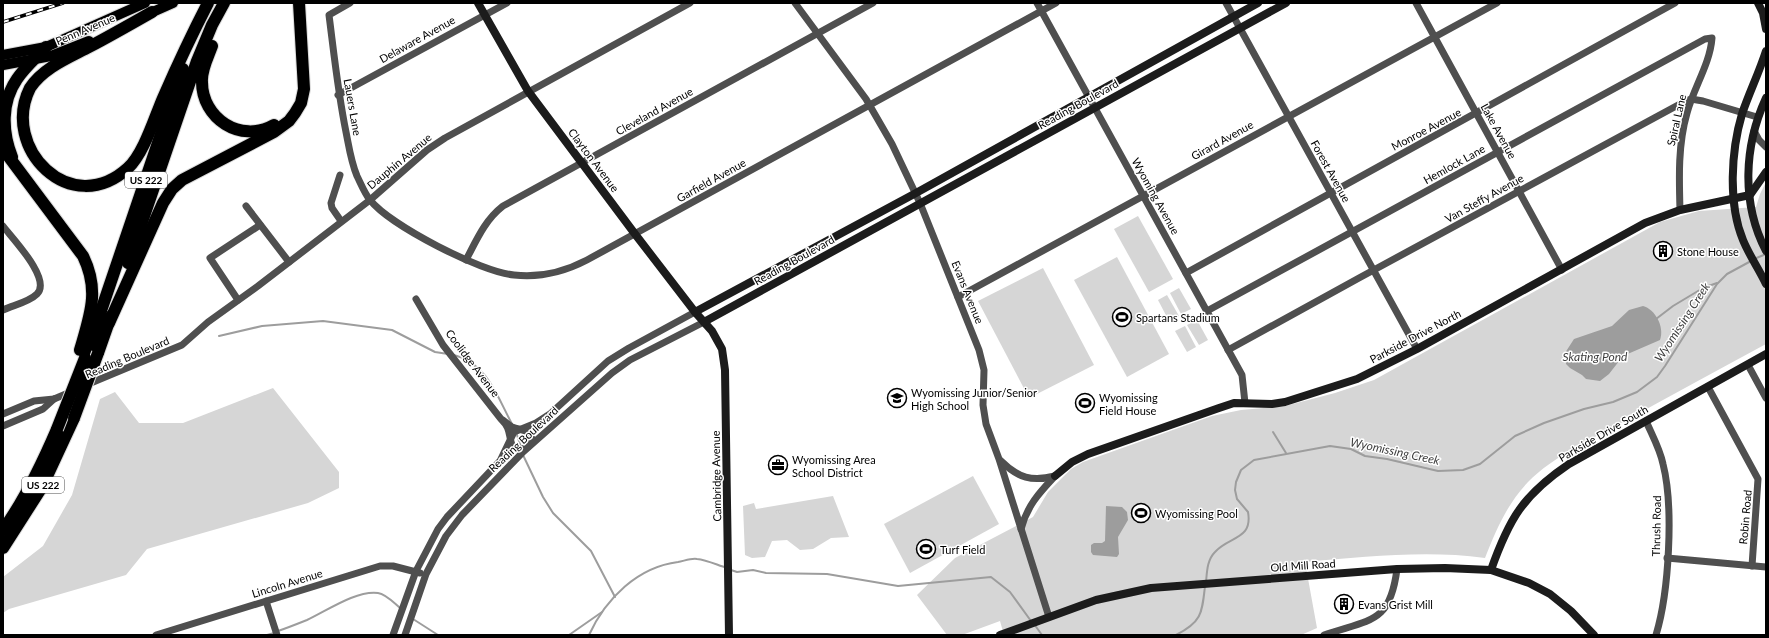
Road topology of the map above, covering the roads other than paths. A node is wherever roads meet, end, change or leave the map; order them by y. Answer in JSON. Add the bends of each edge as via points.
{"nodes":[{"id":1,"x":173,"y":3,"type":"edge"},
{"id":2,"x":209,"y":3,"type":"edge"},
{"id":3,"x":224,"y":3,"type":"edge"},
{"id":4,"x":227,"y":3,"type":"edge"},
{"id":5,"x":293,"y":3,"type":"edge"},
{"id":6,"x":299,"y":3,"type":"edge"},
{"id":7,"x":350,"y":3,"type":"edge"},
{"id":8,"x":478,"y":3,"type":"edge"},
{"id":9,"x":506,"y":3,"type":"edge"},
{"id":10,"x":690,"y":3,"type":"edge"},
{"id":11,"x":795,"y":3,"type":"edge"},
{"id":12,"x":873,"y":3,"type":"edge"},
{"id":13,"x":1037,"y":3,"type":"edge"},
{"id":14,"x":1056,"y":3,"type":"edge"},
{"id":15,"x":1226,"y":3,"type":"edge"},
{"id":16,"x":1258,"y":3,"type":"edge"},
{"id":17,"x":1286,"y":3,"type":"edge"},
{"id":18,"x":1416,"y":3,"type":"edge"},
{"id":19,"x":1496,"y":3,"type":"edge"},
{"id":20,"x":1675,"y":3,"type":"edge"},
{"id":21,"x":1758,"y":3,"type":"edge"},
{"id":22,"x":148,"y":8,"type":"edge"},
{"id":23,"x":1041,"y":11,"type":"junction"},
{"id":24,"x":1764,"y":13,"type":"edge"},
{"id":25,"x":485,"y":15,"type":"junction"},
{"id":26,"x":1234,"y":16,"type":"junction"},
{"id":27,"x":1240,"y":28,"type":"junction"},
{"id":28,"x":1766,"y":29,"type":"edge"},
{"id":29,"x":818,"y":33,"type":"junction"},
{"id":30,"x":1434,"y":37,"type":"junction"},
{"id":31,"x":1712,"y":38,"type":"joint"},
{"id":32,"x":46,"y":47,"type":"junction"},
{"id":33,"x":1766,"y":51,"type":"edge"},
{"id":34,"x":3,"y":55,"type":"edge"},
{"id":35,"x":34,"y":60,"type":"junction"},
{"id":36,"x":3,"y":65,"type":"edge"},
{"id":37,"x":528,"y":91,"type":"junction"},
{"id":38,"x":338,"y":95,"type":"junction"},
{"id":39,"x":1089,"y":96,"type":"junction"},
{"id":40,"x":1766,"y":98,"type":"edge"},
{"id":41,"x":1692,"y":99,"type":"junction"},
{"id":42,"x":870,"y":105,"type":"junction"},
{"id":43,"x":1096,"y":108,"type":"junction"},
{"id":44,"x":1742,"y":113,"type":"junction"},
{"id":45,"x":1477,"y":114,"type":"junction"},
{"id":46,"x":1288,"y":116,"type":"junction"},
{"id":47,"x":1757,"y":118,"type":"junction"},
{"id":48,"x":1754,"y":131,"type":"junction"},
{"id":49,"x":1766,"y":147,"type":"edge"},
{"id":50,"x":3,"y":149,"type":"edge"},
{"id":51,"x":1498,"y":152,"type":"junction"},
{"id":52,"x":582,"y":162,"type":"junction"},
{"id":53,"x":1766,"y":172,"type":"edge"},
{"id":54,"x":23,"y":175,"type":"junction"},
{"id":55,"x":340,"y":175,"type":"dead end"},
{"id":56,"x":1519,"y":191,"type":"junction"},
{"id":57,"x":916,"y":193,"type":"junction"},
{"id":58,"x":1331,"y":193,"type":"junction"},
{"id":59,"x":1143,"y":196,"type":"junction"},
{"id":60,"x":1750,"y":196,"type":"junction"},
{"id":61,"x":370,"y":200,"type":"junction"},
{"id":62,"x":1735,"y":200,"type":"junction"},
{"id":63,"x":920,"y":203,"type":"junction"},
{"id":64,"x":246,"y":206,"type":"dead end"},
{"id":65,"x":1680,"y":210,"type":"junction"},
{"id":66,"x":341,"y":221,"type":"junction"},
{"id":67,"x":260,"y":225,"type":"junction"},
{"id":68,"x":3,"y":226,"type":"edge"},
{"id":69,"x":1352,"y":232,"type":"junction"},
{"id":70,"x":635,"y":234,"type":"junction"},
{"id":71,"x":1766,"y":251,"type":"edge"},
{"id":72,"x":466,"y":260,"type":"junction"},
{"id":73,"x":289,"y":262,"type":"junction"},
{"id":74,"x":1562,"y":270,"type":"junction"},
{"id":75,"x":1373,"y":271,"type":"junction"},
{"id":76,"x":1186,"y":273,"type":"junction"},
{"id":77,"x":1766,"y":284,"type":"edge"},
{"id":78,"x":958,"y":297,"type":"junction"},
{"id":79,"x":416,"y":299,"type":"dead end"},
{"id":80,"x":238,"y":300,"type":"junction"},
{"id":81,"x":3,"y":310,"type":"edge"},
{"id":82,"x":1207,"y":311,"type":"junction"},
{"id":83,"x":695,"y":312,"type":"junction"},
{"id":84,"x":704,"y":322,"type":"junction"},
{"id":85,"x":109,"y":324,"type":"junction"},
{"id":86,"x":203,"y":327,"type":"joint"},
{"id":87,"x":1417,"y":348,"type":"junction"},
{"id":88,"x":1228,"y":350,"type":"junction"},
{"id":89,"x":1766,"y":354,"type":"edge"},
{"id":90,"x":82,"y":358,"type":"junction"},
{"id":91,"x":1748,"y":365,"type":"junction"},
{"id":92,"x":1708,"y":386,"type":"junction"},
{"id":93,"x":1766,"y":398,"type":"edge"},
{"id":94,"x":54,"y":399,"type":"junction"},
{"id":95,"x":1246,"y":403,"type":"junction"},
{"id":96,"x":3,"y":414,"type":"edge"},
{"id":97,"x":501,"y":418,"type":"junction"},
{"id":98,"x":1646,"y":421,"type":"junction"},
{"id":99,"x":3,"y":426,"type":"edge"},
{"id":100,"x":520,"y":429,"type":"junction"},
{"id":101,"x":511,"y":438,"type":"junction"},
{"id":102,"x":528,"y":447,"type":"junction"},
{"id":103,"x":999,"y":459,"type":"junction"},
{"id":104,"x":1055,"y":476,"type":"junction"},
{"id":105,"x":1020,"y":529,"type":"junction"},
{"id":106,"x":3,"y":530,"type":"edge"},
{"id":107,"x":3,"y":548,"type":"edge"},
{"id":108,"x":1667,"y":558,"type":"junction"},
{"id":109,"x":1752,"y":566,"type":"junction"},
{"id":110,"x":1766,"y":567,"type":"edge"},
{"id":111,"x":1397,"y":569,"type":"junction"},
{"id":112,"x":1491,"y":570,"type":"junction"},
{"id":113,"x":416,"y":571,"type":"junction"},
{"id":114,"x":426,"y":574,"type":"junction"},
{"id":115,"x":266,"y":601,"type":"junction"},
{"id":116,"x":1049,"y":617,"type":"junction"},
{"id":117,"x":156,"y":635,"type":"edge"},
{"id":118,"x":276,"y":635,"type":"edge"},
{"id":119,"x":393,"y":635,"type":"edge"},
{"id":120,"x":405,"y":635,"type":"edge"},
{"id":121,"x":730,"y":635,"type":"edge"},
{"id":122,"x":1000,"y":635,"type":"edge"},
{"id":123,"x":1324,"y":635,"type":"edge"},
{"id":124,"x":1594,"y":635,"type":"edge"},
{"id":125,"x":1656,"y":635,"type":"edge"}],
"edges":[{"from":1,"to":22,"type":"main road","name":"Penn Avenue"},
{"from":2,"to":22,"type":"highway","via":[[181,57],[141,148],[129,167],[110,180],[82,186],[62,182],[46,174],[31,157],[21,131],[22,106],[30,88],[48,69]]},
{"from":2,"to":90,"type":"highway","number":"US 222"},
{"from":3,"to":85,"type":"highway","number":"US 222","via":[[198,61]]},
{"from":4,"to":5,"type":"highway","via":[[204,70],[202,90],[208,108],[220,121],[233,129],[249,131],[264,129],[278,122],[288,114],[295,101],[298,88]]},
{"from":6,"to":85,"type":"highway","via":[[304,89],[301,103],[289,121],[278,130],[182,180],[172,189],[162,203]]},
{"from":7,"to":38,"type":"street","name":"Lauers Lane","via":[[329,15]]},
{"from":8,"to":25,"type":"street","name":"Clayton Avenue"},
{"from":9,"to":25,"type":"street","name":"Delaware Avenue"},
{"from":10,"to":37,"type":"street","name":"Dauphin Avenue"},
{"from":11,"to":29,"type":"street","name":"Evans Avenue"},
{"from":12,"to":29,"type":"street","name":"Cleveland Avenue"},
{"from":13,"to":23,"type":"street","name":"Wyoming Avenue"},
{"from":14,"to":23,"type":"street","name":"Garfield Avenue"},
{"from":15,"to":26,"type":"street","name":"Forest Avenue"},
{"from":16,"to":26,"type":"street","name":"Reading Boulevard"},
{"from":17,"to":27,"type":"street","name":"Reading Boulevard"},
{"from":18,"to":30,"type":"street","name":"Lake Avenue"},
{"from":19,"to":30,"type":"street","name":"Girard Avenue"},
{"from":20,"to":45,"type":"street","name":"Monroe Avenue"},
{"from":21,"to":24,"type":"street"},
{"from":22,"to":32,"type":"main road","name":"Penn Avenue"},
{"from":22,"to":35,"type":"main road","name":"Penn Avenue","via":[[68,50]]},
{"from":23,"to":39,"type":"street","name":"Wyoming Avenue"},
{"from":23,"to":42,"type":"street","name":"Garfield Avenue"},
{"from":24,"to":28,"type":"street"},
{"from":25,"to":37,"type":"street","name":"Clayton Avenue"},
{"from":25,"to":38,"type":"street","name":"Delaware Avenue"},
{"from":26,"to":27,"type":"street","name":"Forest Avenue"},
{"from":26,"to":39,"type":"street","name":"Reading Boulevard"},
{"from":27,"to":43,"type":"street","name":"Reading Boulevard"},
{"from":27,"to":46,"type":"street","name":"Forest Avenue"},
{"from":29,"to":42,"type":"street","name":"Evans Avenue"},
{"from":29,"to":52,"type":"street","name":"Cleveland Avenue"},
{"from":30,"to":45,"type":"street","name":"Lake Avenue"},
{"from":30,"to":46,"type":"street","name":"Girard Avenue"},
{"from":31,"to":41,"type":"street","name":"Spiral Lane","via":[[1709,57]]},
{"from":31,"to":51,"type":"street","name":"Hemlock Lane"},
{"from":32,"to":34,"type":"main road","name":"Penn Avenue"},
{"from":32,"to":35,"type":"highway"},
{"from":33,"to":44,"type":"street","via":[[1759,75]]},
{"from":35,"to":36,"type":"main road","name":"Penn Avenue"},
{"from":35,"to":54,"type":"highway","via":[[16,79],[5,114],[5,133],[9,147]]},
{"from":37,"to":52,"type":"street","name":"Clayton Avenue"},
{"from":37,"to":61,"type":"street","name":"Dauphin Avenue","via":[[434,145]]},
{"from":38,"to":61,"type":"street","name":"Lauers Lane","via":[[352,159]]},
{"from":39,"to":43,"type":"street","name":"Wyoming Avenue"},
{"from":39,"to":57,"type":"street","name":"Reading Boulevard"},
{"from":40,"to":47,"type":"street"},
{"from":41,"to":44,"type":"street"},
{"from":41,"to":56,"type":"street","name":"Van Steffy Avenue"},
{"from":41,"to":65,"type":"street","name":"Spiral Lane","via":[[1680,154]]},
{"from":42,"to":57,"type":"street","name":"Evans Avenue"},
{"from":42,"to":70,"type":"street","name":"Garfield Avenue"},
{"from":43,"to":59,"type":"street","name":"Wyoming Avenue"},
{"from":43,"to":63,"type":"street","name":"Reading Boulevard"},
{"from":44,"to":47,"type":"street"},
{"from":44,"to":62,"type":"street","via":[[1734,154]]},
{"from":45,"to":51,"type":"street","name":"Lake Avenue"},
{"from":45,"to":58,"type":"street","name":"Monroe Avenue"},
{"from":46,"to":58,"type":"street","name":"Forest Avenue"},
{"from":46,"to":59,"type":"street","name":"Girard Avenue"},
{"from":47,"to":48,"type":"street"},
{"from":48,"to":49,"type":"street"},
{"from":48,"to":60,"type":"street","via":[[1748,168]]},
{"from":50,"to":54,"type":"highway"},
{"from":51,"to":56,"type":"street","name":"Lake Avenue"},
{"from":51,"to":69,"type":"street","name":"Hemlock Lane"},
{"from":52,"to":70,"type":"street","name":"Clayton Avenue"},
{"from":52,"to":72,"type":"street","name":"Cleveland Avenue","via":[[492,214]]},
{"from":53,"to":60,"type":"street"},
{"from":54,"to":90,"type":"highway","via":[[83,256],[90,275],[93,303]]},
{"from":55,"to":66,"type":"street","via":[[331,203]]},
{"from":56,"to":74,"type":"street","name":"Lake Avenue"},
{"from":56,"to":75,"type":"street","name":"Van Steffy Avenue"},
{"from":57,"to":63,"type":"street","name":"Evans Avenue"},
{"from":57,"to":83,"type":"street","name":"Reading Boulevard"},
{"from":58,"to":69,"type":"street","name":"Forest Avenue"},
{"from":58,"to":76,"type":"street","name":"Monroe Avenue"},
{"from":59,"to":76,"type":"street","name":"Wyoming Avenue"},
{"from":59,"to":78,"type":"street","name":"Girard Avenue"},
{"from":60,"to":62,"type":"street","name":"Parkside Drive North"},
{"from":60,"to":71,"type":"street","via":[[1755,227]]},
{"from":61,"to":66,"type":"street","name":"Dauphin Avenue"},
{"from":61,"to":72,"type":"street","name":"Garfield Avenue","via":[[401,226]]},
{"from":62,"to":65,"type":"street","name":"Parkside Drive North"},
{"from":62,"to":77,"type":"street","via":[[1742,239]]},
{"from":63,"to":78,"type":"street","name":"Evans Avenue"},
{"from":63,"to":84,"type":"street","name":"Reading Boulevard"},
{"from":64,"to":67,"type":"street"},
{"from":65,"to":74,"type":"street","name":"Parkside Drive North","via":[[1645,223]]},
{"from":66,"to":73,"type":"street","name":"Dauphin Avenue"},
{"from":67,"to":73,"type":"street"},
{"from":67,"to":80,"type":"street","via":[[210,258]]},
{"from":68,"to":81,"type":"street","via":[[40,277],[40,289],[33,297]]},
{"from":69,"to":75,"type":"street","name":"Forest Avenue"},
{"from":69,"to":82,"type":"street","name":"Hemlock Lane"},
{"from":70,"to":72,"type":"street","name":"Garfield Avenue","via":[[576,266],[544,275],[507,274]]},
{"from":70,"to":83,"type":"street","name":"Clayton Avenue"},
{"from":73,"to":80,"type":"street","name":"Dauphin Avenue"},
{"from":74,"to":87,"type":"street","name":"Parkside Drive North"},
{"from":75,"to":87,"type":"street","name":"Forest Avenue"},
{"from":75,"to":88,"type":"street","name":"Van Steffy Avenue"},
{"from":76,"to":82,"type":"street","name":"Wyoming Avenue"},
{"from":78,"to":103,"type":"street","name":"Evans Avenue","via":[[982,362],[984,414]]},
{"from":79,"to":97,"type":"street","name":"Coolidge Avenue","via":[[443,345]]},
{"from":80,"to":86,"type":"street","name":"Dauphin Avenue"},
{"from":82,"to":88,"type":"street","name":"Wyoming Avenue"},
{"from":83,"to":84,"type":"street","name":"Clayton Avenue"},
{"from":83,"to":100,"type":"street","name":"Reading Boulevard","via":[[608,361],[550,414]]},
{"from":84,"to":102,"type":"street","name":"Reading Boulevard","via":[[630,360],[594,387]]},
{"from":84,"to":121,"type":"street","name":"Cambridge Avenue","via":[[718,340],[725,360]]},
{"from":85,"to":107,"type":"highway","number":"US 222","bridge":true,"via":[[74,418],[42,487]]},
{"from":86,"to":94,"type":"street","name":"Reading Boulevard","via":[[182,345]]},
{"from":87,"to":95,"type":"street","name":"Parkside Drive North","via":[[1372,372],[1335,386],[1279,403]]},
{"from":88,"to":95,"type":"street","name":"Wyoming Avenue","via":[[1244,380]]},
{"from":89,"to":91,"type":"street","name":"Parkside Drive South"},
{"from":90,"to":106,"type":"highway","number":"US 222","bridge":true,"via":[[41,467]]},
{"from":91,"to":92,"type":"street","name":"Parkside Drive South"},
{"from":91,"to":93,"type":"street"},
{"from":92,"to":98,"type":"street","name":"Parkside Drive South"},
{"from":92,"to":109,"type":"street","name":"Robin Road","via":[[1758,479]]},
{"from":94,"to":96,"type":"street","name":"Reading Boulevard","via":[[34,401]]},
{"from":94,"to":99,"type":"street","name":"Reading Boulevard","via":[[43,409]]},
{"from":95,"to":104,"type":"street","name":"Parkside Drive North","via":[[1234,403],[1088,454],[1072,462]]},
{"from":97,"to":100,"type":"street","name":"Coolidge Avenue","via":[[513,428]]},
{"from":97,"to":101,"type":"street","name":"Coolidge Avenue","via":[[510,429]]},
{"from":98,"to":108,"type":"street","name":"Thrush Road","via":[[1662,458],[1667,482]]},
{"from":98,"to":112,"type":"street","name":"Parkside Drive South","via":[[1569,464],[1537,487],[1508,528]]},
{"from":100,"to":101,"type":"street","name":"Reading Boulevard","via":[[514,432]]},
{"from":100,"to":102,"type":"street","name":"Coolidge Avenue","via":[[531,434],[532,443]]},
{"from":101,"to":102,"type":"street","name":"Coolidge Avenue","via":[[512,445],[517,449],[523,450]]},
{"from":101,"to":113,"type":"street","name":"Reading Boulevard","via":[[500,461],[438,529]]},
{"from":102,"to":114,"type":"street","name":"Reading Boulevard","via":[[457,521]]},
{"from":103,"to":104,"type":"street","via":[[1010,470],[1023,477],[1040,480]]},
{"from":103,"to":105,"type":"street","name":"Evans Avenue"},
{"from":104,"to":105,"type":"street","name":"Parkside Drive North","via":[[1032,501]]},
{"from":105,"to":116,"type":"street","name":"Evans Avenue"},
{"from":108,"to":109,"type":"street"},
{"from":108,"to":125,"type":"street","name":"Thrush Road"},
{"from":109,"to":110,"type":"street"},
{"from":111,"to":112,"type":"street","name":"Old Mill Road"},
{"from":111,"to":116,"type":"street","name":"Old Mill Road","via":[[1151,588],[1117,594]]},
{"from":111,"to":123,"type":"street","via":[[1392,596],[1381,614]]},
{"from":112,"to":124,"type":"street","name":"Old Mill Road","via":[[1529,583],[1550,594],[1571,610]]},
{"from":113,"to":114,"type":"street","name":"Lincoln Avenue"},
{"from":113,"to":115,"type":"street","name":"Lincoln Avenue","via":[[380,566]]},
{"from":113,"to":119,"type":"street","name":"Reading Boulevard"},
{"from":114,"to":120,"type":"street","name":"Reading Boulevard"},
{"from":115,"to":117,"type":"street","name":"Lincoln Avenue"},
{"from":115,"to":118,"type":"street"},
{"from":116,"to":122,"type":"street","name":"Old Mill Road"}]}
